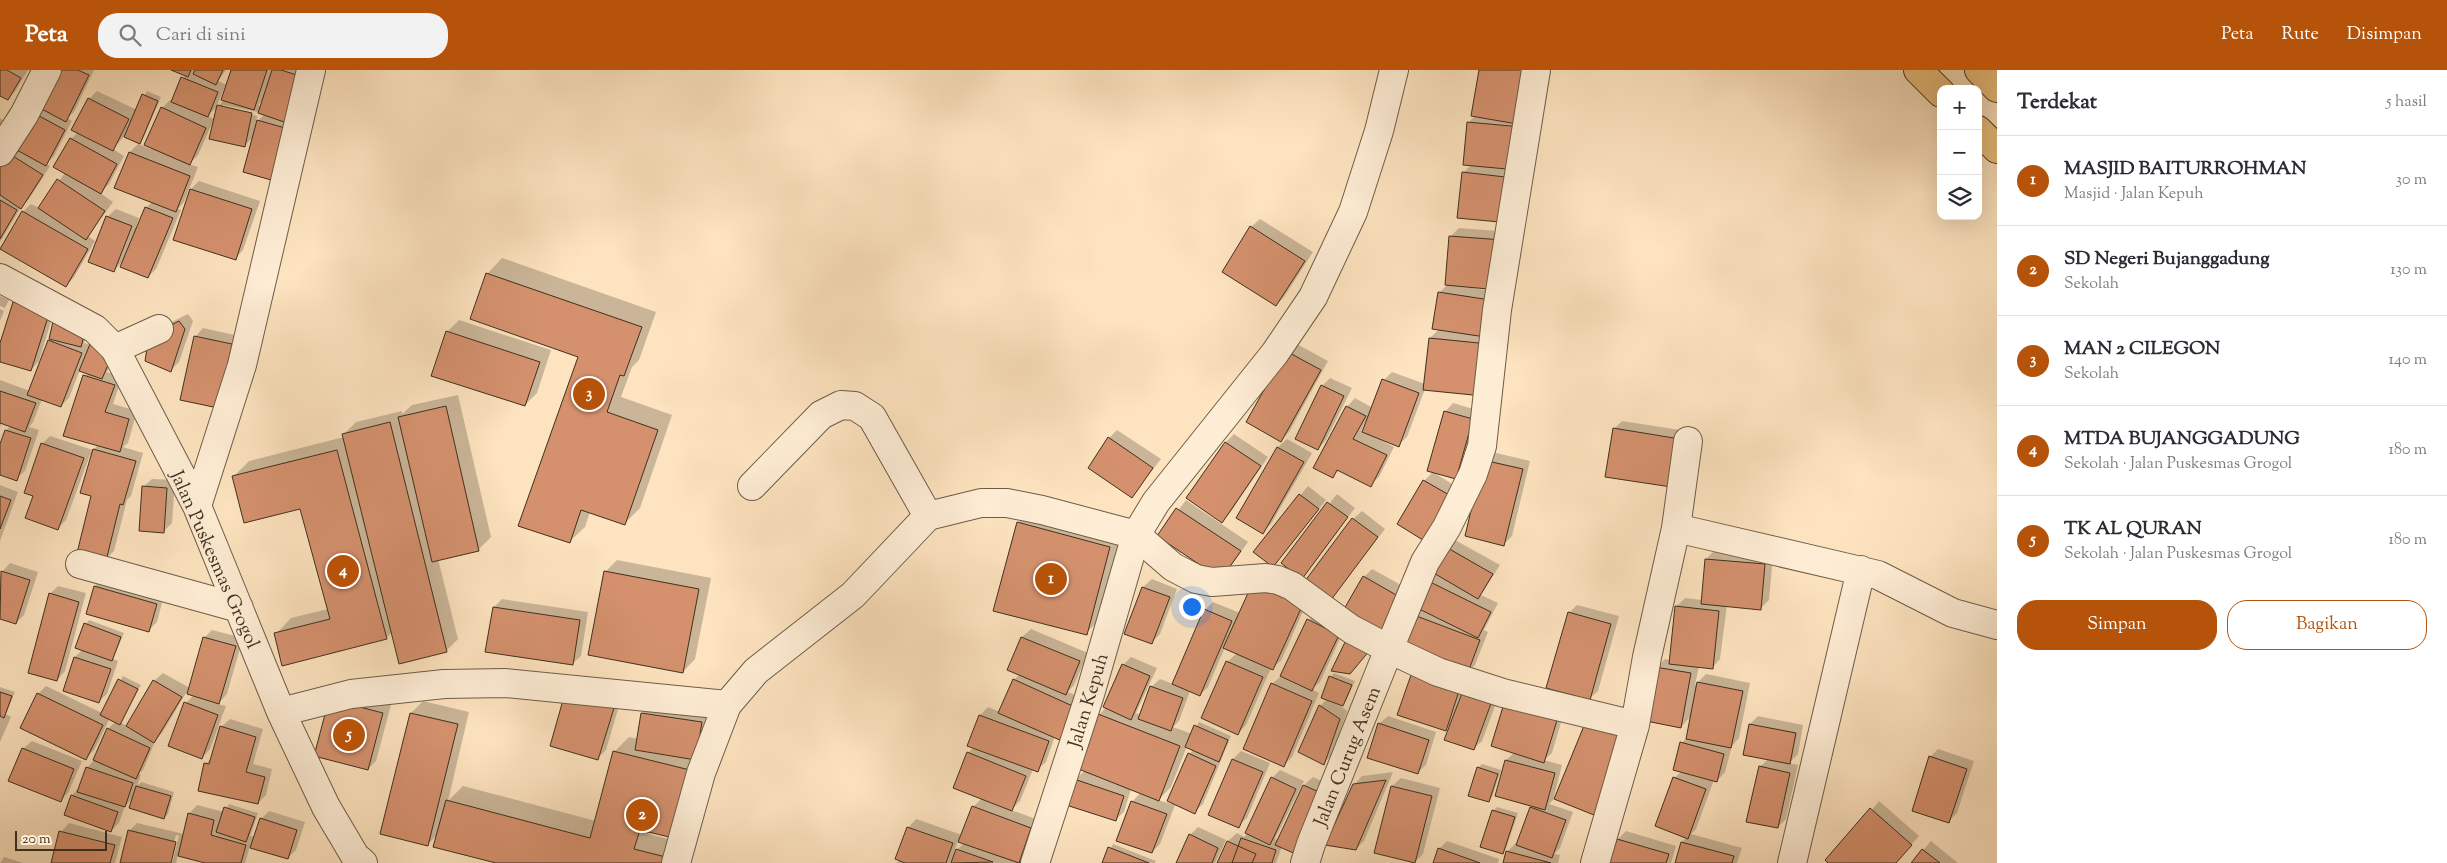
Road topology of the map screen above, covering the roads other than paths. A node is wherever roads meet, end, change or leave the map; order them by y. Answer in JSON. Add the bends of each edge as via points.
{"nodes":[{"id":1,"x":47,"y":70,"type":"edge"},
{"id":2,"x":311,"y":70,"type":"edge"},
{"id":3,"x":1394,"y":70,"type":"edge"},
{"id":4,"x":1536,"y":70,"type":"edge"},
{"id":5,"x":1918,"y":70,"type":"edge"},
{"id":6,"x":1979,"y":70,"type":"edge"},
{"id":7,"x":1997,"y":88,"type":"edge"},
{"id":8,"x":1937,"y":89,"type":"edge"},
{"id":9,"x":1982,"y":134,"type":"edge"},
{"id":10,"x":1997,"y":149,"type":"edge"},
{"id":11,"x":0,"y":152,"type":"edge"},
{"id":12,"x":0,"y":278,"type":"edge"},
{"id":13,"x":159,"y":329,"type":"dead end"},
{"id":14,"x":115,"y":349,"type":"junction"},
{"id":15,"x":1688,"y":440,"type":"dead end"},
{"id":16,"x":752,"y":486,"type":"dead end"},
{"id":17,"x":197,"y":506,"type":"junction"},
{"id":18,"x":928,"y":516,"type":"junction"},
{"id":19,"x":1676,"y":528,"type":"junction"},
{"id":20,"x":1136,"y":535,"type":"junction"},
{"id":21,"x":80,"y":564,"type":"dead end"},
{"id":22,"x":1861,"y":570,"type":"junction"},
{"id":23,"x":239,"y":608,"type":"junction"},
{"id":24,"x":1997,"y":626,"type":"edge"},
{"id":25,"x":1389,"y":649,"type":"junction"},
{"id":26,"x":727,"y":705,"type":"junction"},
{"id":27,"x":281,"y":712,"type":"junction"},
{"id":28,"x":1635,"y":725,"type":"junction"},
{"id":29,"x":363,"y":863,"type":"edge"},
{"id":30,"x":676,"y":863,"type":"edge"},
{"id":31,"x":1035,"y":863,"type":"edge"},
{"id":32,"x":1305,"y":863,"type":"edge"},
{"id":33,"x":1595,"y":863,"type":"edge"},
{"id":34,"x":1792,"y":863,"type":"edge"}],
"edges":[{"from":1,"to":11,"type":"street"},
{"from":2,"to":17,"type":"street","via":[[242,365]]},
{"from":3,"to":20,"type":"street","name":"Jalan Kepuh","via":[[1379,131],[1353,212],[1313,297],[1275,353],[1156,502]]},
{"from":4,"to":25,"type":"street","name":"Jalan Curug Asem","via":[[1497,310],[1482,446],[1473,474],[1447,527],[1425,562]]},
{"from":5,"to":8,"type":"highway"},
{"from":6,"to":7,"type":"highway"},
{"from":9,"to":10,"type":"highway"},
{"from":12,"to":14,"type":"street","name":"Jalan Puskesmas Grogol","via":[[95,329]]},
{"from":13,"to":14,"type":"street"},
{"from":14,"to":17,"type":"street","name":"Jalan Puskesmas Grogol"},
{"from":15,"to":19,"type":"street"},
{"from":16,"to":18,"type":"street","via":[[821,414],[841,405],[855,406],[872,417]]},
{"from":17,"to":23,"type":"street","name":"Jalan Puskesmas Grogol"},
{"from":18,"to":20,"type":"street","via":[[981,503],[1007,503]]},
{"from":18,"to":26,"type":"street","via":[[853,595],[756,671]]},
{"from":19,"to":22,"type":"street"},
{"from":19,"to":28,"type":"street"},
{"from":20,"to":25,"type":"street","via":[[1173,567],[1196,579],[1212,582],[1266,578],[1292,586],[1351,629]]},
{"from":20,"to":31,"type":"street","name":"Jalan Kepuh","via":[[1090,694]]},
{"from":21,"to":23,"type":"street"},
{"from":22,"to":24,"type":"street","via":[[1894,582],[1953,613]]},
{"from":22,"to":34,"type":"street"},
{"from":23,"to":27,"type":"street","name":"Jalan Puskesmas Grogol"},
{"from":25,"to":28,"type":"street","via":[[1438,672],[1503,693]]},
{"from":25,"to":32,"type":"street","name":"Jalan Curug Asem"},
{"from":26,"to":27,"type":"street","via":[[505,683],[444,684],[351,694]]},
{"from":26,"to":30,"type":"street","via":[[701,773]]},
{"from":27,"to":29,"type":"street","name":"Jalan Puskesmas Grogol","via":[[338,828]]},
{"from":28,"to":33,"type":"street"}]}
